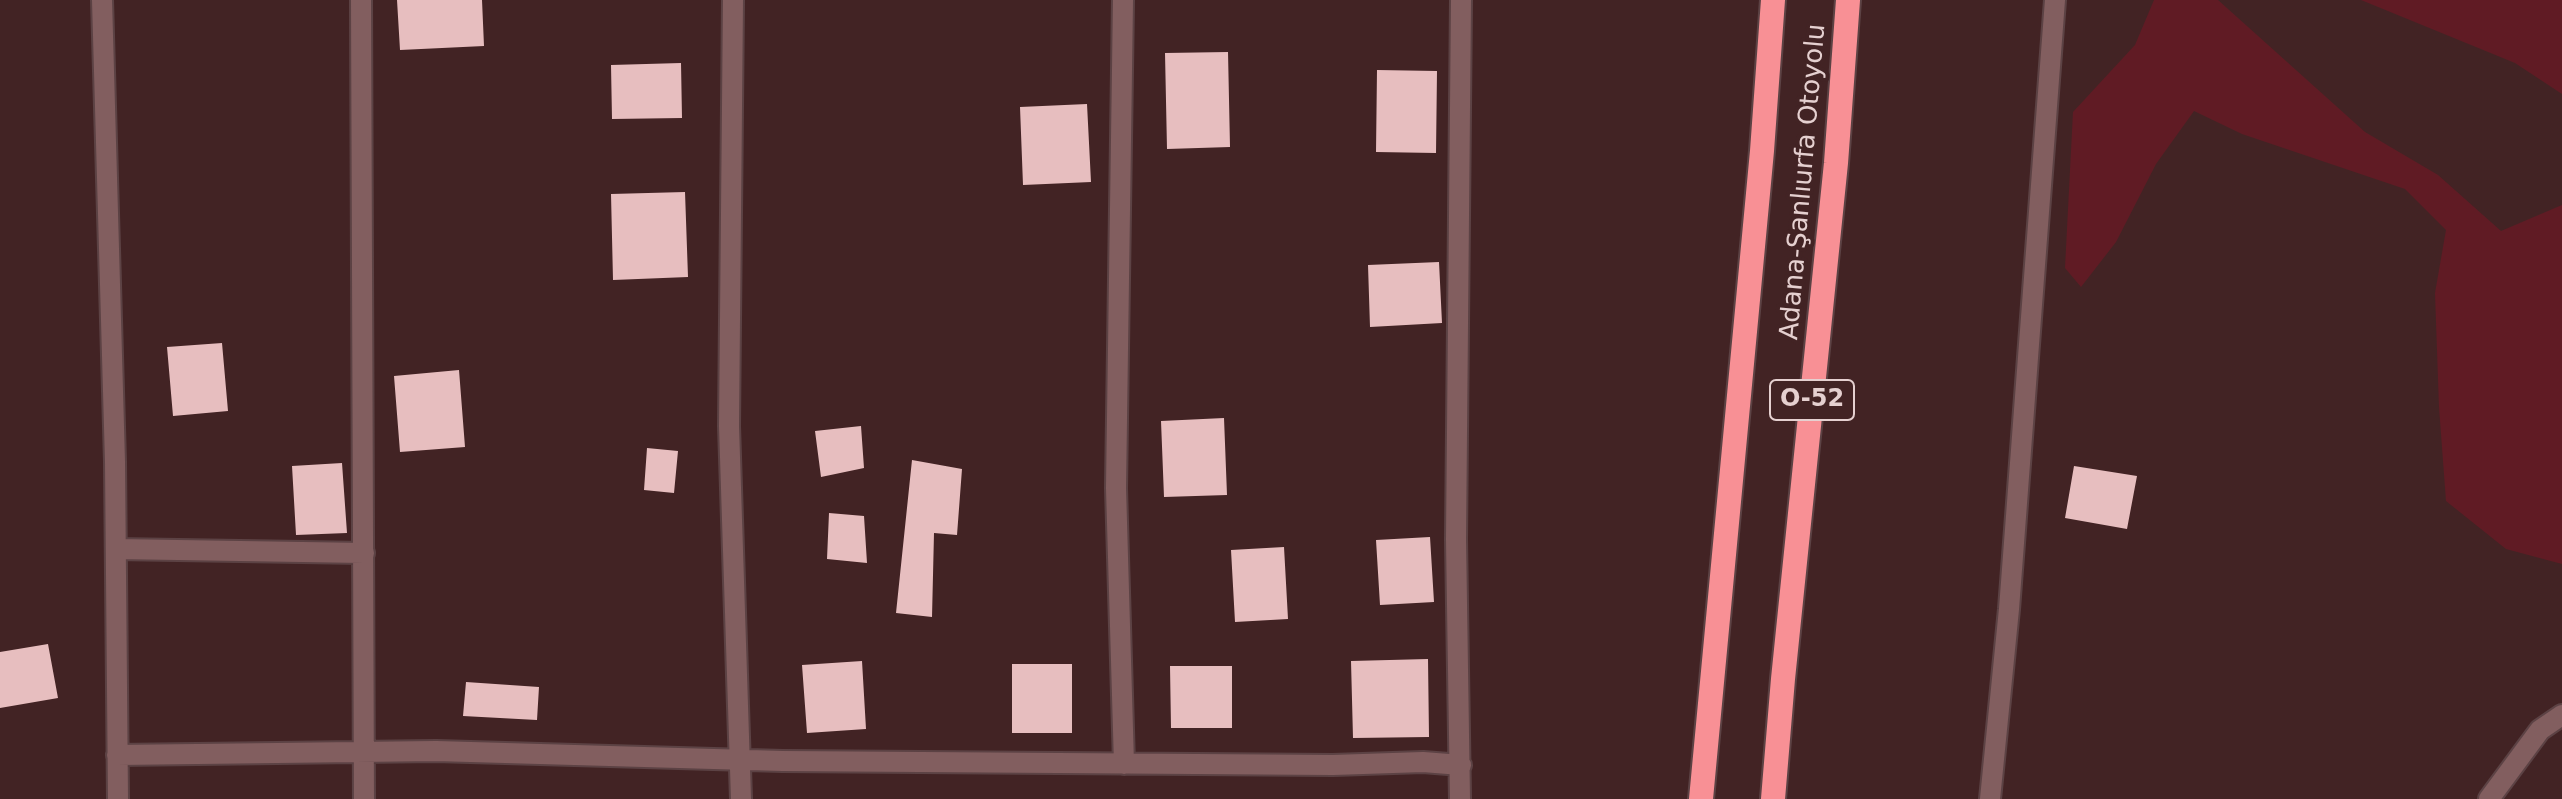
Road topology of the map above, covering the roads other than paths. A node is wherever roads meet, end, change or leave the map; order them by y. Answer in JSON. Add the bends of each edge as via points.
{"nodes":[{"id":1,"x":102,"y":0,"type":"edge"},
{"id":2,"x":361,"y":0,"type":"edge"},
{"id":3,"x":733,"y":0,"type":"edge"},
{"id":4,"x":1123,"y":0,"type":"edge"},
{"id":5,"x":1461,"y":0,"type":"edge"},
{"id":6,"x":1773,"y":0,"type":"edge"},
{"id":7,"x":1848,"y":0,"type":"edge"},
{"id":8,"x":2055,"y":0,"type":"edge"},
{"id":9,"x":116,"y":549,"type":"junction"},
{"id":10,"x":364,"y":553,"type":"junction"},
{"id":11,"x":2562,"y":715,"type":"edge"},
{"id":12,"x":366,"y":753,"type":"junction"},
{"id":13,"x":117,"y":755,"type":"junction"},
{"id":14,"x":741,"y":760,"type":"junction"},
{"id":15,"x":1124,"y":764,"type":"junction"},
{"id":16,"x":1461,"y":765,"type":"junction"},
{"id":17,"x":118,"y":799,"type":"edge"},
{"id":18,"x":364,"y":799,"type":"edge"},
{"id":19,"x":741,"y":799,"type":"edge"},
{"id":20,"x":1460,"y":799,"type":"edge"},
{"id":21,"x":1701,"y":799,"type":"edge"},
{"id":22,"x":1773,"y":799,"type":"edge"},
{"id":23,"x":1990,"y":799,"type":"edge"},
{"id":24,"x":2489,"y":799,"type":"edge"}],
"edges":[{"from":1,"to":9,"type":"street"},
{"from":2,"to":10,"type":"street"},
{"from":3,"to":14,"type":"street","via":[[729,426]]},
{"from":4,"to":15,"type":"street","via":[[1116,488]]},
{"from":5,"to":16,"type":"street","via":[[1456,539]]},
{"from":6,"to":21,"type":"highway","name":"Adana-Şanlıurfa Otoyolu","number":"O-52"},
{"from":7,"to":22,"type":"highway","name":"Adana-Şanlıurfa Otoyolu","number":"O-52"},
{"from":8,"to":23,"type":"street"},
{"from":9,"to":10,"type":"street"},
{"from":9,"to":13,"type":"street"},
{"from":10,"to":12,"type":"street"},
{"from":11,"to":24,"type":"street","via":[[2540,730]]},
{"from":12,"to":13,"type":"street"},
{"from":12,"to":14,"type":"street"},
{"from":12,"to":18,"type":"street"},
{"from":13,"to":17,"type":"street"},
{"from":14,"to":15,"type":"street"},
{"from":14,"to":19,"type":"street"},
{"from":15,"to":16,"type":"street"},
{"from":16,"to":20,"type":"street"}]}
